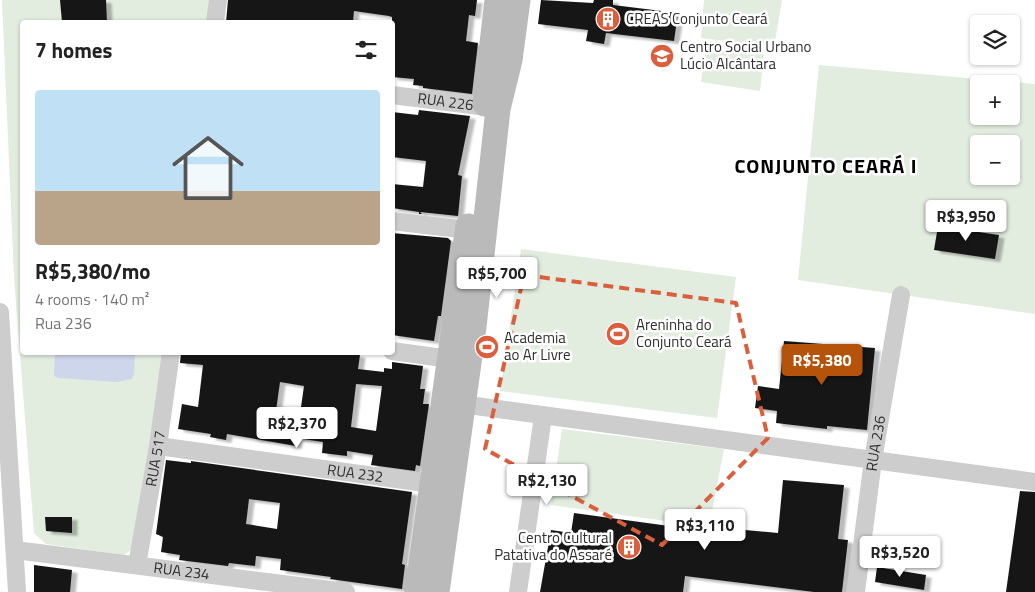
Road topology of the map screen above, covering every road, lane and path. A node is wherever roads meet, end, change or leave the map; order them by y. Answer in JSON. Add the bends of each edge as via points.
{"nodes":[{"id":1,"x":218,"y":0,"type":"edge"},
{"id":2,"x":497,"y":0,"type":"edge"},
{"id":3,"x":518,"y":0,"type":"edge"},
{"id":4,"x":215,"y":20,"type":"edge"},
{"id":5,"x":395,"y":96,"type":"edge"},
{"id":6,"x":492,"y":108,"type":"junction"},
{"id":7,"x":395,"y":221,"type":"edge"},
{"id":8,"x":468,"y":230,"type":"junction"},
{"id":9,"x":901,"y":295,"type":"dead end"},
{"id":10,"x":0,"y":312,"type":"edge"},
{"id":11,"x":395,"y":351,"type":"edge"},
{"id":12,"x":171,"y":355,"type":"edge"},
{"id":13,"x":450,"y":359,"type":"junction"},
{"id":14,"x":3,"y":393,"type":"edge"},
{"id":15,"x":461,"y":404,"type":"junction"},
{"id":16,"x":543,"y":416,"type":"junction"},
{"id":17,"x":449,"y":432,"type":"junction"},
{"id":18,"x":158,"y":446,"type":"junction"},
{"id":19,"x":873,"y":460,"type":"junction"},
{"id":20,"x":1035,"y":482,"type":"edge"},
{"id":21,"x":432,"y":484,"type":"junction"},
{"id":22,"x":7,"y":515,"type":"edge"},
{"id":23,"x":15,"y":550,"type":"junction"},
{"id":24,"x":137,"y":565,"type":"junction"},
{"id":25,"x":17,"y":592,"type":"edge"},
{"id":26,"x":346,"y":592,"type":"edge"},
{"id":27,"x":417,"y":592,"type":"edge"},
{"id":28,"x":437,"y":592,"type":"edge"},
{"id":29,"x":518,"y":592,"type":"edge"},
{"id":30,"x":856,"y":592,"type":"edge"}],
"edges":[{"from":1,"to":4,"type":"street"},
{"from":2,"to":6,"type":"street"},
{"from":3,"to":6,"type":"street","via":[[510,60]]},
{"from":5,"to":6,"type":"street","name":"RUA 226"},
{"from":6,"to":8,"type":"street"},
{"from":6,"to":15,"type":"street","via":[[474,327]]},
{"from":7,"to":8,"type":"street"},
{"from":8,"to":13,"type":"street"},
{"from":9,"to":19,"type":"street","name":"RUA 236"},
{"from":10,"to":14,"type":"street"},
{"from":11,"to":13,"type":"street"},
{"from":12,"to":18,"type":"street","name":"RUA 517"},
{"from":13,"to":17,"type":"street"},
{"from":14,"to":22,"type":"street"},
{"from":15,"to":16,"type":"street"},
{"from":15,"to":17,"type":"street"},
{"from":16,"to":19,"type":"street"},
{"from":16,"to":29,"type":"street"},
{"from":17,"to":21,"type":"street"},
{"from":17,"to":28,"type":"street"},
{"from":18,"to":21,"type":"street","name":"RUA 232"},
{"from":18,"to":24,"type":"street","name":"RUA 517"},
{"from":19,"to":20,"type":"street"},
{"from":19,"to":30,"type":"street","name":"RUA 236"},
{"from":21,"to":27,"type":"street"},
{"from":22,"to":23,"type":"street"},
{"from":23,"to":24,"type":"street","name":"RUA 234"},
{"from":23,"to":25,"type":"street"},
{"from":24,"to":26,"type":"street","name":"RUA 234"}]}
